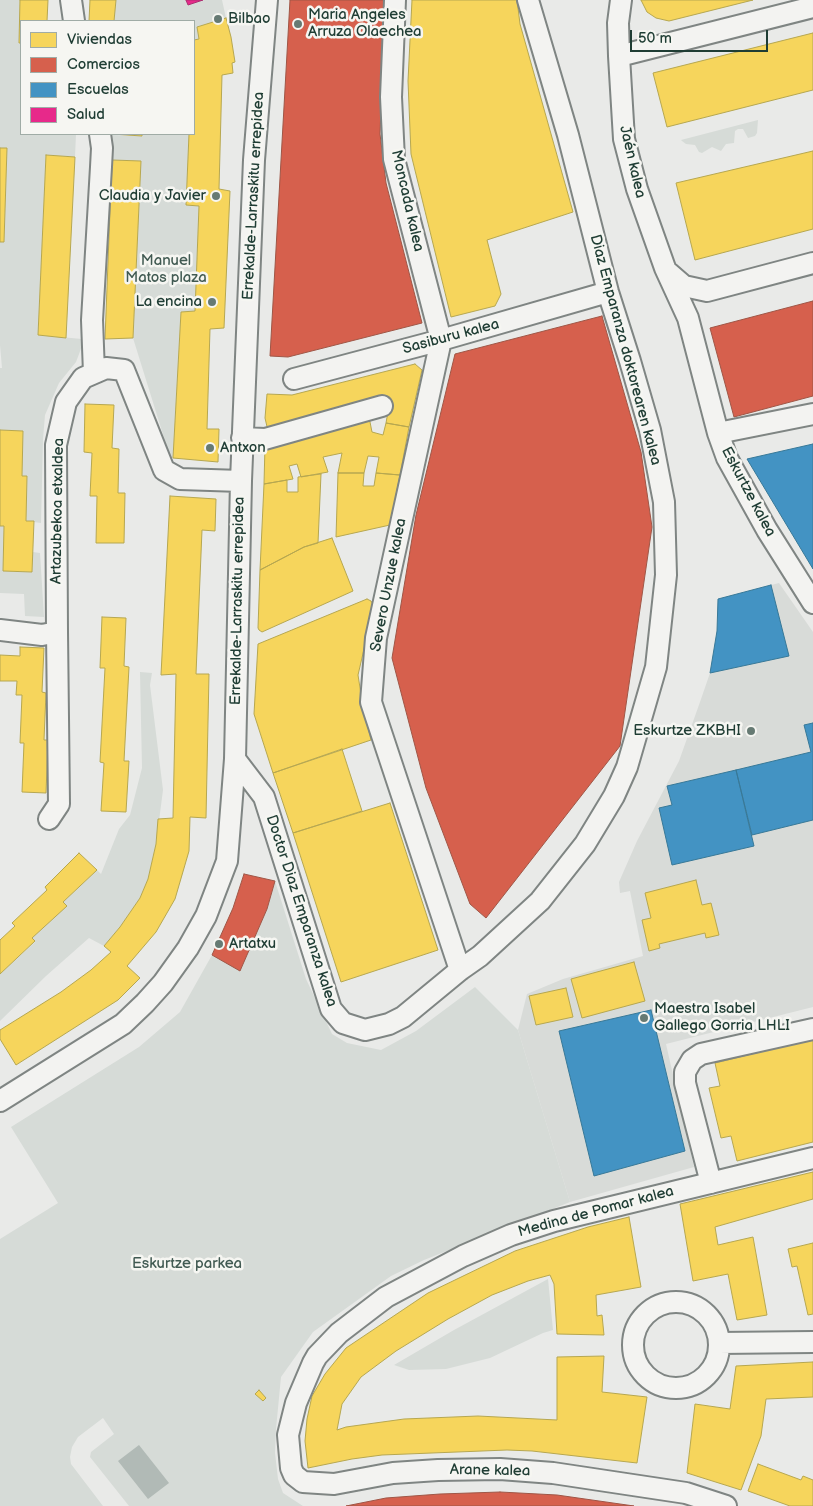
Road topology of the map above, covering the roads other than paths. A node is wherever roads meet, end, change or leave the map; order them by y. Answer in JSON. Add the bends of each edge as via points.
{"nodes":[{"id":1,"x":71,"y":0,"type":"edge"},
{"id":2,"x":267,"y":0,"type":"edge"},
{"id":3,"x":395,"y":0,"type":"edge"},
{"id":4,"x":528,"y":0,"type":"edge"},
{"id":5,"x":621,"y":0,"type":"edge"},
{"id":6,"x":813,"y":7,"type":"edge"},
{"id":7,"x":74,"y":20,"type":"edge"},
{"id":8,"x":619,"y":56,"type":"junction"},
{"id":9,"x":100,"y":135,"type":"edge"},
{"id":10,"x":813,"y":263,"type":"edge"},
{"id":11,"x":668,"y":273,"type":"junction"},
{"id":12,"x":707,"y":291,"type":"junction"},
{"id":13,"x":608,"y":292,"type":"junction"},
{"id":14,"x":687,"y":316,"type":"junction"},
{"id":15,"x":441,"y":340,"type":"junction"},
{"id":16,"x":94,"y":374,"type":"junction"},
{"id":17,"x":294,"y":379,"type":"dead end"},
{"id":18,"x":382,"y":406,"type":"dead end"},
{"id":19,"x":813,"y":414,"type":"edge"},
{"id":20,"x":718,"y":433,"type":"junction"},
{"id":21,"x":242,"y":438,"type":"junction"},
{"id":22,"x":240,"y":481,"type":"junction"},
{"id":23,"x":813,"y":603,"type":"edge"},
{"id":24,"x":0,"y":630,"type":"edge"},
{"id":25,"x":57,"y":632,"type":"junction"},
{"id":26,"x":235,"y":759,"type":"junction"},
{"id":27,"x":49,"y":819,"type":"dead end"},
{"id":28,"x":460,"y":970,"type":"junction"},
{"id":29,"x":813,"y":1029,"type":"edge"},
{"id":30,"x":0,"y":1101,"type":"edge"},
{"id":31,"x":813,"y":1158,"type":"edge"},
{"id":32,"x":711,"y":1183,"type":"junction"},
{"id":33,"x":813,"y":1342,"type":"edge"},
{"id":34,"x":719,"y":1343,"type":"junction"},
{"id":35,"x":288,"y":1435,"type":"joint"},
{"id":36,"x":726,"y":1506,"type":"edge"}],
"edges":[{"from":1,"to":7,"type":"street"},
{"from":2,"to":21,"type":"street","name":"Errekalde-Larraskitu errepidea","via":[[254,160]]},
{"from":3,"to":15,"type":"street","name":"Moncada kalea","via":[[391,97],[394,159]]},
{"from":4,"to":13,"type":"street","name":"Diaz Emparanza doktorearen kalea","via":[[568,135]]},
{"from":5,"to":8,"type":"street","name":"Jaén kalea"},
{"from":6,"to":8,"type":"street"},
{"from":8,"to":11,"type":"street","name":"Jaén kalea","via":[[624,139],[639,198]]},
{"from":9,"to":16,"type":"street","via":[[92,320]]},
{"from":10,"to":12,"type":"street"},
{"from":11,"to":12,"type":"street","via":[[684,286]]},
{"from":11,"to":14,"type":"street","name":"Jaén kalea"},
{"from":12,"to":14,"type":"street","via":[[697,299]]},
{"from":13,"to":15,"type":"street","name":"Sasiburu kalea"},
{"from":13,"to":28,"type":"street","name":"Diaz Emparanza doktorearen kalea","via":[[650,430],[664,502],[666,575],[656,667],[627,766],[614,796],[585,844],[540,901]]},
{"from":14,"to":20,"type":"street","name":"Eskurtze kalea"},
{"from":15,"to":17,"type":"street","name":"Sasiburu kalea"},
{"from":15,"to":28,"type":"street","name":"Severo Unzue kalea","via":[[376,638],[371,702]]},
{"from":16,"to":22,"type":"street","name":"Artazubekoa etxaldea","via":[[106,368],[124,370],[164,470],[180,479]]},
{"from":16,"to":25,"type":"street","name":"Artazubekoa etxaldea","via":[[83,378],[66,402],[56,445]]},
{"from":18,"to":21,"type":"street","via":[[265,439]]},
{"from":19,"to":20,"type":"street"},
{"from":20,"to":23,"type":"street","name":"Eskurtze kalea","via":[[727,458],[766,530]]},
{"from":21,"to":22,"type":"street","name":"Errekalde-Larraskitu errepidea"},
{"from":22,"to":26,"type":"street","name":"Errekalde-Larraskitu errepidea"},
{"from":24,"to":25,"type":"street","via":[[42,635]]},
{"from":25,"to":27,"type":"street","name":"Artazubekoa etxaldea","via":[[59,804]]},
{"from":26,"to":28,"type":"street","name":"Doctor Diaz Emparanza kalea","via":[[264,797],[331,1009],[343,1023],[365,1030],[389,1024],[403,1017]]},
{"from":26,"to":30,"type":"street","name":"Errekalde-Larraskitu errepidea","via":[[227,861],[206,916],[188,948],[163,983],[124,1024]]},
{"from":29,"to":32,"type":"street","via":[[701,1054],[684,1072],[684,1083]]},
{"from":31,"to":32,"type":"street","name":"Medina de Pomar kalea"},
{"from":32,"to":35,"type":"street","name":"Medina de Pomar kalea","via":[[511,1234],[386,1297],[339,1333],[317,1356],[296,1402]]},
{"from":33,"to":34,"type":"street"},
{"from":34,"to":34,"type":"street","via":[[716,1328],[708,1316],[696,1306],[683,1302],[668,1302],[654,1307],[642,1317],[632,1343],[640,1370],[650,1380],[676,1388],[690,1386],[712,1370],[718,1357]]},
{"from":35,"to":36,"type":"street","name":"Arane kalea","via":[[291,1468],[303,1482],[334,1484],[393,1474],[500,1469],[553,1473],[686,1493]]}]}
